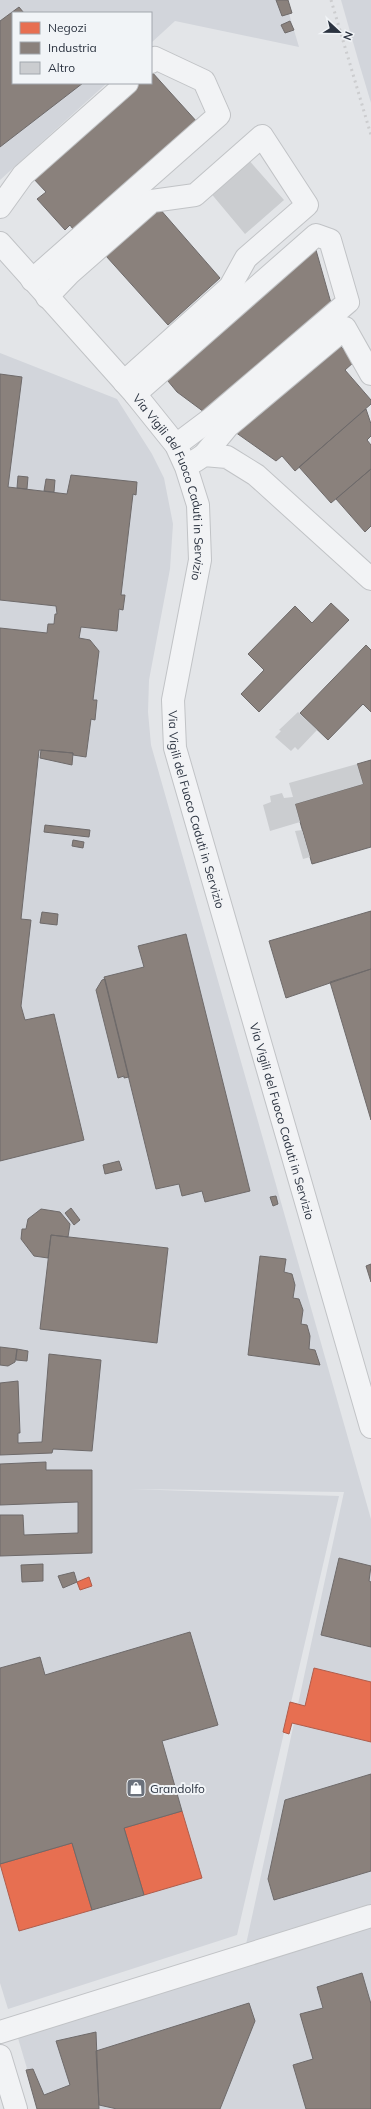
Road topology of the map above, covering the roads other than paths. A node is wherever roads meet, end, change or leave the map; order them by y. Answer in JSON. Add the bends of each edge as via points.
{"nodes":[{"id":1,"x":152,"y":61,"type":"edge"},
{"id":2,"x":126,"y":84,"type":"edge"},
{"id":3,"x":0,"y":207,"type":"edge"},
{"id":4,"x":0,"y":243,"type":"edge"},
{"id":5,"x":32,"y":280,"type":"junction"},
{"id":6,"x":47,"y":298,"type":"junction"},
{"id":7,"x":371,"y":374,"type":"edge"},
{"id":8,"x":129,"y":388,"type":"junction"},
{"id":9,"x":176,"y":445,"type":"junction"},
{"id":10,"x":204,"y":455,"type":"junction"},
{"id":11,"x":186,"y":467,"type":"junction"},
{"id":12,"x":371,"y":579,"type":"edge"},
{"id":13,"x":371,"y":1427,"type":"edge"},
{"id":14,"x":371,"y":1916,"type":"edge"},
{"id":15,"x":0,"y":2032,"type":"edge"},
{"id":16,"x":0,"y":2056,"type":"edge"},
{"id":17,"x":16,"y":2109,"type":"edge"}],
"edges":[{"from":1,"to":5,"type":"street","via":[[155,58],[204,81],[219,115]]},
{"from":2,"to":3,"type":"street","via":[[23,175]]},
{"from":4,"to":5,"type":"street","name":"Via Vigili del Fuoco Caduti in Servizio"},
{"from":5,"to":6,"type":"street","name":"Via Vigili del Fuoco Caduti in Servizio"},
{"from":6,"to":8,"type":"street","name":"Via Vigili del Fuoco Caduti in Servizio"},
{"from":6,"to":8,"type":"street","via":[[70,273],[152,201],[195,195],[262,136],[307,205],[246,258],[230,287]]},
{"from":7,"to":10,"type":"street","via":[[345,328],[228,426]]},
{"from":8,"to":9,"type":"street","name":"Via Vigili del Fuoco Caduti in Servizio"},
{"from":8,"to":9,"type":"street","via":[[316,235],[330,240],[348,302],[212,418]]},
{"from":9,"to":11,"type":"street","name":"Via Vigili del Fuoco Caduti in Servizio"},
{"from":10,"to":11,"type":"street"},
{"from":10,"to":12,"type":"street","via":[[227,457],[256,475]]},
{"from":11,"to":13,"type":"street","name":"Via Vigili del Fuoco Caduti in Servizio","via":[[198,505],[200,560],[173,700],[175,748]]},
{"from":14,"to":15,"type":"street"},
{"from":16,"to":17,"type":"street"}]}
